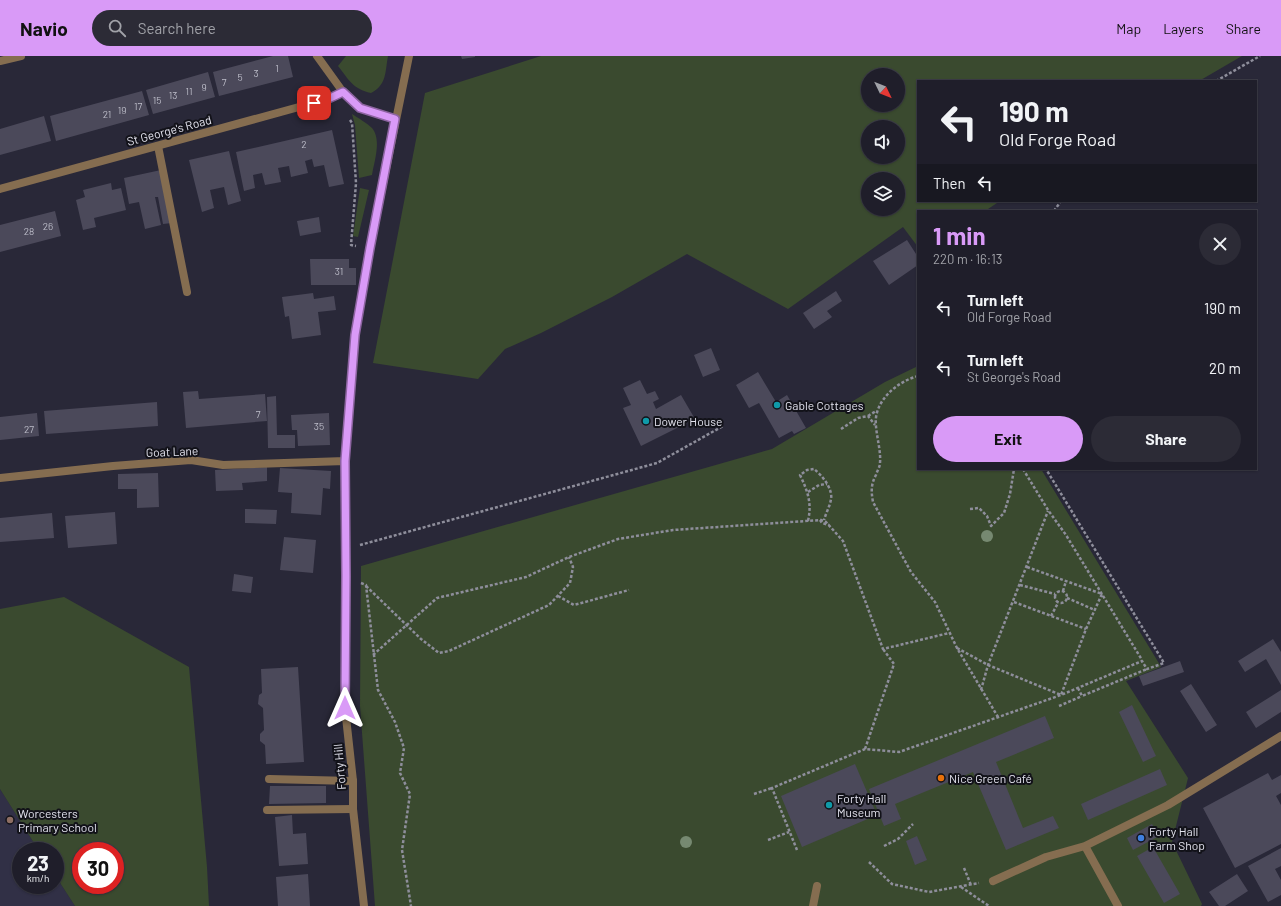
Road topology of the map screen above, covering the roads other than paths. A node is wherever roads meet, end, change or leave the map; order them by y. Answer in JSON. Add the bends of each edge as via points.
{"nodes":[{"id":1,"x":21,"y":56,"type":"edge"},
{"id":2,"x":317,"y":56,"type":"edge"},
{"id":3,"x":409,"y":56,"type":"edge"},
{"id":4,"x":0,"y":61,"type":"edge"},
{"id":5,"x":343,"y":92,"type":"junction"},
{"id":6,"x":395,"y":119,"type":"junction"},
{"id":7,"x":158,"y":146,"type":"junction"},
{"id":8,"x":0,"y":189,"type":"edge"},
{"id":9,"x":187,"y":292,"type":"dead end"},
{"id":10,"x":345,"y":461,"type":"junction"},
{"id":11,"x":0,"y":478,"type":"edge"},
{"id":12,"x":1281,"y":736,"type":"edge"},
{"id":13,"x":269,"y":779,"type":"dead end"},
{"id":14,"x":353,"y":781,"type":"junction"},
{"id":15,"x":353,"y":809,"type":"junction"},
{"id":16,"x":267,"y":810,"type":"dead end"},
{"id":17,"x":1085,"y":846,"type":"junction"},
{"id":18,"x":993,"y":881,"type":"road end"},
{"id":19,"x":817,"y":886,"type":"dead end"},
{"id":20,"x":364,"y":906,"type":"edge"},
{"id":21,"x":813,"y":906,"type":"edge"},
{"id":22,"x":1118,"y":906,"type":"edge"}],
"edges":[{"from":1,"to":4,"type":"street"},
{"from":2,"to":5,"type":"street"},
{"from":3,"to":6,"type":"street","name":"Forty Hill"},
{"from":5,"to":6,"type":"street","via":[[360,108]]},
{"from":5,"to":7,"type":"street","name":"St George's Road","via":[[328,99]]},
{"from":6,"to":10,"type":"street","name":"Forty Hill","via":[[355,335]]},
{"from":7,"to":8,"type":"street","name":"St George's Road"},
{"from":7,"to":9,"type":"street"},
{"from":10,"to":11,"type":"street","name":"Goat Lane","via":[[223,465],[191,460]]},
{"from":10,"to":14,"type":"street","name":"Forty Hill","via":[[345,708]]},
{"from":12,"to":17,"type":"street","via":[[1168,805]]},
{"from":13,"to":14,"type":"street"},
{"from":14,"to":15,"type":"street","name":"Forty Hill"},
{"from":15,"to":16,"type":"street"},
{"from":15,"to":20,"type":"street","name":"Forty Hill"},
{"from":17,"to":18,"type":"street","via":[[1046,858]]},
{"from":17,"to":22,"type":"street"},
{"from":19,"to":21,"type":"street"}]}
